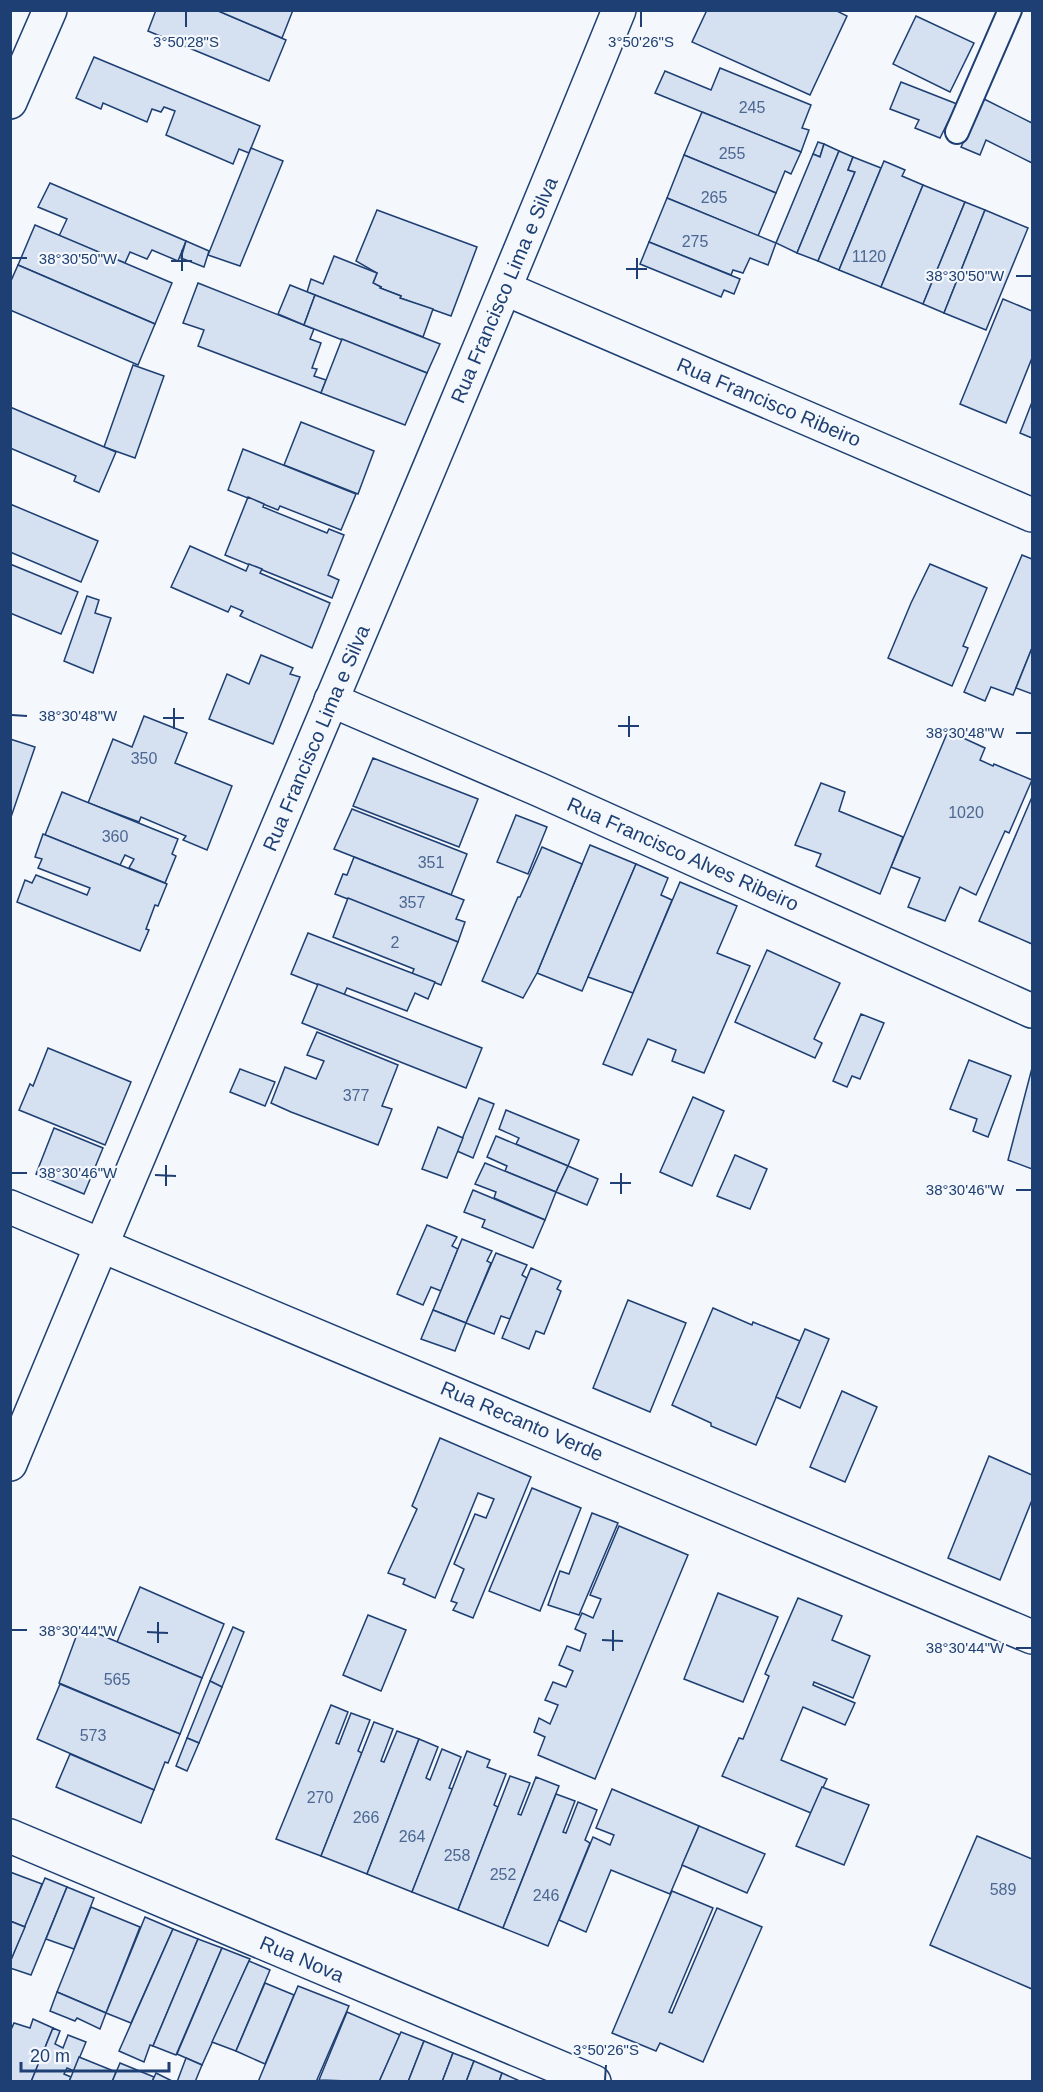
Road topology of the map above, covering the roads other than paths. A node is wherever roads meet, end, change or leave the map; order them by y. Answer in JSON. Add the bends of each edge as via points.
{"nodes":[{"id":1,"x":50,"y":10,"type":"edge"},
{"id":2,"x":619,"y":10,"type":"edge"},
{"id":3,"x":1010,"y":10,"type":"edge"},
{"id":4,"x":10,"y":102,"type":"edge"},
{"id":5,"x":957,"y":132,"type":"dead end"},
{"id":6,"x":506,"y":289,"type":"junction"},
{"id":7,"x":1032,"y":515,"type":"edge"},
{"id":8,"x":332,"y":700,"type":"junction"},
{"id":9,"x":1032,"y":1011,"type":"edge"},
{"id":10,"x":10,"y":1207,"type":"edge"},
{"id":11,"x":101,"y":1246,"type":"junction"},
{"id":12,"x":10,"y":1464,"type":"edge"},
{"id":13,"x":1032,"y":1637,"type":"edge"},
{"id":14,"x":10,"y":1836,"type":"edge"},
{"id":15,"x":594,"y":2082,"type":"edge"}],
"edges":[{"from":1,"to":4,"type":"street"},
{"from":2,"to":6,"type":"street","name":"Rua Francisco Lima e Silva"},
{"from":3,"to":5,"type":"lane"},
{"from":6,"to":7,"type":"street","name":"Rua Francisco Ribeiro"},
{"from":6,"to":8,"type":"street","name":"Rua Francisco Lima e Silva"},
{"from":8,"to":9,"type":"street","name":"Rua Francisco Alves Ribeiro"},
{"from":8,"to":11,"type":"street","name":"Rua Francisco Lima e Silva"},
{"from":10,"to":11,"type":"street","name":"Rua Recanto Verde"},
{"from":11,"to":12,"type":"street","name":"Rua Francisco Lima e Silva"},
{"from":11,"to":13,"type":"street","name":"Rua Recanto Verde"},
{"from":14,"to":15,"type":"street","name":"Rua Nova"}]}
